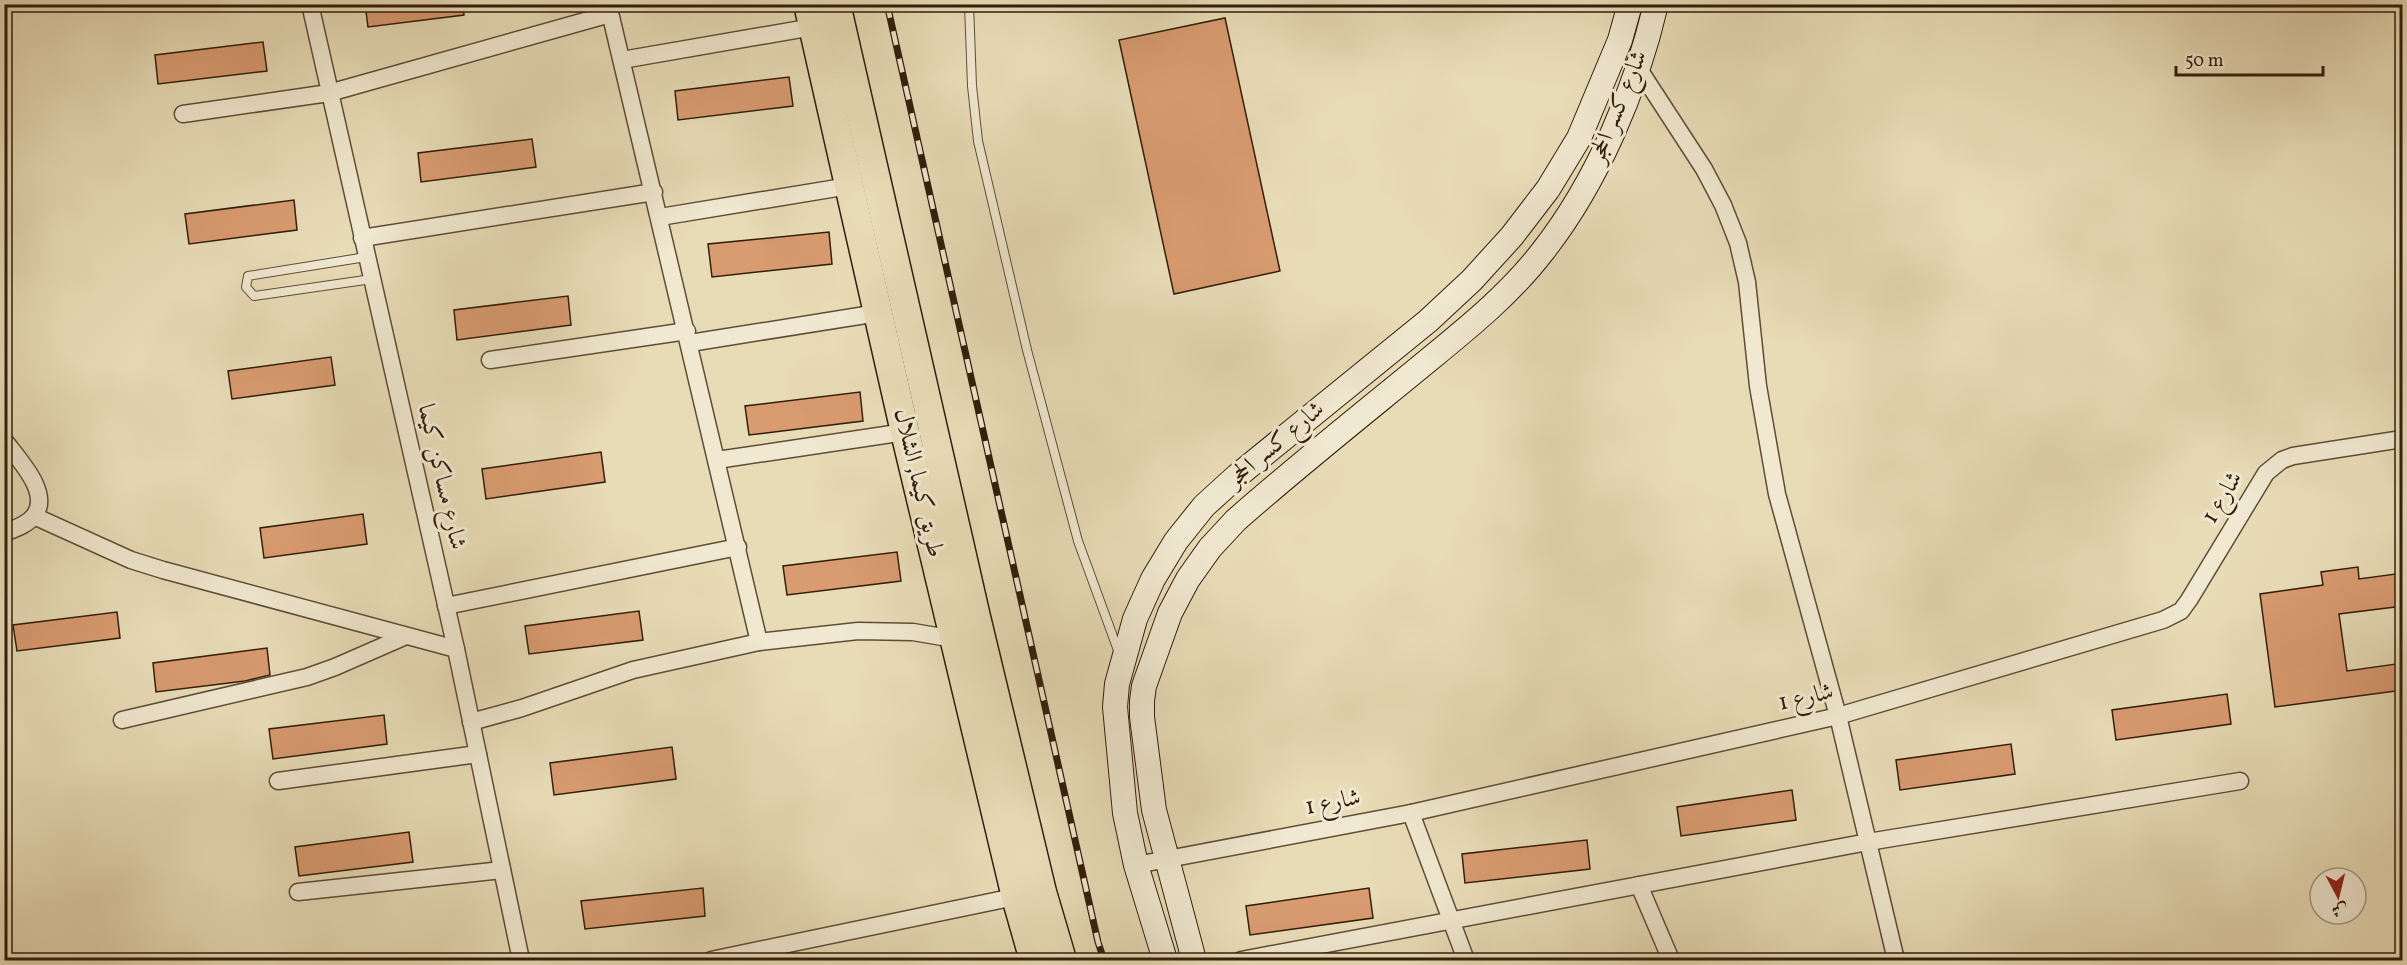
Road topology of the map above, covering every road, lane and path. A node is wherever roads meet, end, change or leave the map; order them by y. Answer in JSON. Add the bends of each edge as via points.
{"nodes":[{"id":1,"x":310,"y":4,"type":"edge"},
{"id":2,"x":836,"y":4,"type":"edge"},
{"id":3,"x":969,"y":4,"type":"edge"},
{"id":4,"x":1630,"y":4,"type":"edge"},
{"id":5,"x":1656,"y":4,"type":"edge"},
{"id":6,"x":609,"y":9,"type":"edge"},
{"id":7,"x":811,"y":16,"type":"edge"},
{"id":8,"x":1620,"y":40,"type":"junction"},
{"id":9,"x":622,"y":60,"type":"junction"},
{"id":10,"x":1638,"y":68,"type":"junction"},
{"id":11,"x":329,"y":93,"type":"junction"},
{"id":12,"x":183,"y":114,"type":"dead end"},
{"id":13,"x":849,"y":186,"type":"junction"},
{"id":14,"x":654,"y":192,"type":"junction"},
{"id":15,"x":660,"y":218,"type":"junction"},
{"id":16,"x":362,"y":238,"type":"junction"},
{"id":17,"x":366,"y":257,"type":"junction"},
{"id":18,"x":372,"y":279,"type":"junction"},
{"id":19,"x":878,"y":313,"type":"junction"},
{"id":20,"x":688,"y":337,"type":"junction"},
{"id":21,"x":490,"y":360,"type":"dead end"},
{"id":22,"x":905,"y":432,"type":"junction"},
{"id":23,"x":2403,"y":439,"type":"edge"},
{"id":24,"x":4,"y":440,"type":"edge"},
{"id":25,"x":717,"y":460,"type":"junction"},
{"id":26,"x":34,"y":516,"type":"junction"},
{"id":27,"x":4,"y":533,"type":"edge"},
{"id":28,"x":738,"y":547,"type":"junction"},
{"id":29,"x":446,"y":606,"type":"junction"},
{"id":30,"x":406,"y":636,"type":"junction"},
{"id":31,"x":954,"y":639,"type":"junction"},
{"id":32,"x":759,"y":642,"type":"junction"},
{"id":33,"x":456,"y":649,"type":"junction"},
{"id":34,"x":1123,"y":662,"type":"junction"},
{"id":35,"x":1144,"y":686,"type":"junction"},
{"id":36,"x":1838,"y":716,"type":"junction"},
{"id":37,"x":122,"y":720,"type":"dead end"},
{"id":38,"x":471,"y":722,"type":"junction"},
{"id":39,"x":478,"y":754,"type":"junction"},
{"id":40,"x":278,"y":781,"type":"dead end"},
{"id":41,"x":2240,"y":781,"type":"dead end"},
{"id":42,"x":1411,"y":813,"type":"junction"},
{"id":43,"x":1868,"y":842,"type":"junction"},
{"id":44,"x":1166,"y":861,"type":"junction"},
{"id":45,"x":1136,"y":865,"type":"junction"},
{"id":46,"x":502,"y":870,"type":"junction"},
{"id":47,"x":1639,"y":885,"type":"junction"},
{"id":48,"x":298,"y":892,"type":"dead end"},
{"id":49,"x":1029,"y":894,"type":"junction"},
{"id":50,"x":1449,"y":921,"type":"junction"},
{"id":51,"x":768,"y":954,"type":"edge"},
{"id":52,"x":521,"y":960,"type":"edge"},
{"id":53,"x":711,"y":960,"type":"edge"},
{"id":54,"x":1034,"y":960,"type":"edge"},
{"id":55,"x":1062,"y":960,"type":"edge"},
{"id":56,"x":1165,"y":960,"type":"edge"},
{"id":57,"x":1194,"y":960,"type":"edge"},
{"id":58,"x":1241,"y":960,"type":"edge"},
{"id":59,"x":1466,"y":960,"type":"edge"},
{"id":60,"x":1671,"y":960,"type":"edge"},
{"id":61,"x":1896,"y":960,"type":"edge"}],
"edges":[{"from":1,"to":11,"type":"street","name":"شارع مساكن كيما"},
{"from":2,"to":49,"type":"highway","name":"طريق كيما, الشلال","via":[[976,617]]},
{"from":3,"to":34,"type":"lane","via":[[972,86],[986,176],[1078,541]]},
{"from":4,"to":8,"type":"main road","name":"شارع كسر الحجر"},
{"from":5,"to":10,"type":"main road","name":"شارع كسر الحجر"},
{"from":6,"to":9,"type":"street"},
{"from":6,"to":11,"type":"street"},
{"from":7,"to":9,"type":"street"},
{"from":7,"to":13,"type":"highway","name":"طريق كيما, الشلال"},
{"from":8,"to":10,"type":"street"},
{"from":8,"to":34,"type":"main road","name":"شارع كسر الحجر","via":[[1579,138],[1548,189],[1512,236],[1428,321],[1204,506],[1153,579]]},
{"from":9,"to":14,"type":"street"},
{"from":10,"to":35,"type":"main road","name":"شارع كسر الحجر","via":[[1604,150],[1543,251],[1504,296],[1236,520],[1210,548],[1170,613]]},
{"from":10,"to":36,"type":"street","via":[[1704,169],[1738,243],[1777,494]]},
{"from":11,"to":12,"type":"street"},
{"from":11,"to":16,"type":"street","name":"شارع مساكن كيما"},
{"from":13,"to":15,"type":"street"},
{"from":13,"to":19,"type":"highway","name":"طريق كيما, الشلال"},
{"from":14,"to":15,"type":"street"},
{"from":14,"to":16,"type":"street"},
{"from":15,"to":20,"type":"street"},
{"from":16,"to":17,"type":"street","name":"شارع مساكن كيما"},
{"from":17,"to":18,"type":"street","name":"شارع مساكن كيما"},
{"from":17,"to":18,"type":"lane","via":[[248,276],[246,287],[254,296]]},
{"from":18,"to":29,"type":"street","name":"شارع مساكن كيما"},
{"from":19,"to":20,"type":"street"},
{"from":19,"to":22,"type":"highway","name":"طريق كيما, الشلال"},
{"from":20,"to":21,"type":"street"},
{"from":20,"to":25,"type":"street"},
{"from":22,"to":25,"type":"street"},
{"from":22,"to":31,"type":"highway","name":"طريق كيما, الشلال"},
{"from":23,"to":36,"type":"street","name":"شارع 1","via":[[2293,456],[2273,466],[2189,600],[2172,616]]},
{"from":24,"to":26,"type":"street","via":[[33,480],[39,498]]},
{"from":25,"to":28,"type":"street"},
{"from":26,"to":27,"type":"street"},
{"from":26,"to":30,"type":"street","via":[[131,560]]},
{"from":28,"to":29,"type":"street"},
{"from":28,"to":32,"type":"street"},
{"from":29,"to":33,"type":"street","name":"شارع مساكن كيما"},
{"from":30,"to":33,"type":"street"},
{"from":30,"to":37,"type":"street","via":[[307,677]]},
{"from":31,"to":32,"type":"street","via":[[913,632],[858,631]]},
{"from":31,"to":49,"type":"highway","name":"طريق كيما, الشلال"},
{"from":32,"to":38,"type":"street","via":[[633,670]]},
{"from":33,"to":38,"type":"street","name":"شارع مساكن كيما"},
{"from":34,"to":35,"type":"main road"},
{"from":34,"to":45,"type":"main road","name":"شارع كسر الحجر","via":[[1115,707],[1116,730],[1125,813]]},
{"from":35,"to":44,"type":"main road","name":"شارع كسر الحجر","via":[[1142,717],[1154,810]]},
{"from":36,"to":42,"type":"street","name":"شارع 1"},
{"from":36,"to":43,"type":"street"},
{"from":38,"to":39,"type":"street","name":"شارع مساكن كيما"},
{"from":39,"to":40,"type":"street"},
{"from":39,"to":46,"type":"street","name":"شارع مساكن كيما"},
{"from":41,"to":43,"type":"street"},
{"from":42,"to":44,"type":"street","name":"شارع 1"},
{"from":42,"to":50,"type":"street"},
{"from":43,"to":47,"type":"street"},
{"from":43,"to":61,"type":"street"},
{"from":44,"to":45,"type":"street","name":"شارع 1"},
{"from":44,"to":57,"type":"main road","name":"شارع كسر الحجر"},
{"from":45,"to":56,"type":"main road","name":"شارع كسر الحجر"},
{"from":46,"to":48,"type":"street"},
{"from":46,"to":52,"type":"street","name":"شارع مساكن كيما"},
{"from":47,"to":50,"type":"street"},
{"from":47,"to":60,"type":"street"},
{"from":49,"to":51,"type":"street"},
{"from":49,"to":54,"type":"highway","name":"طريق كيما, الشلال"},
{"from":49,"to":55,"type":"highway","name":"طريق كيما, الشلال"},
{"from":50,"to":58,"type":"street"},
{"from":50,"to":59,"type":"street"},
{"from":51,"to":53,"type":"street"}]}
